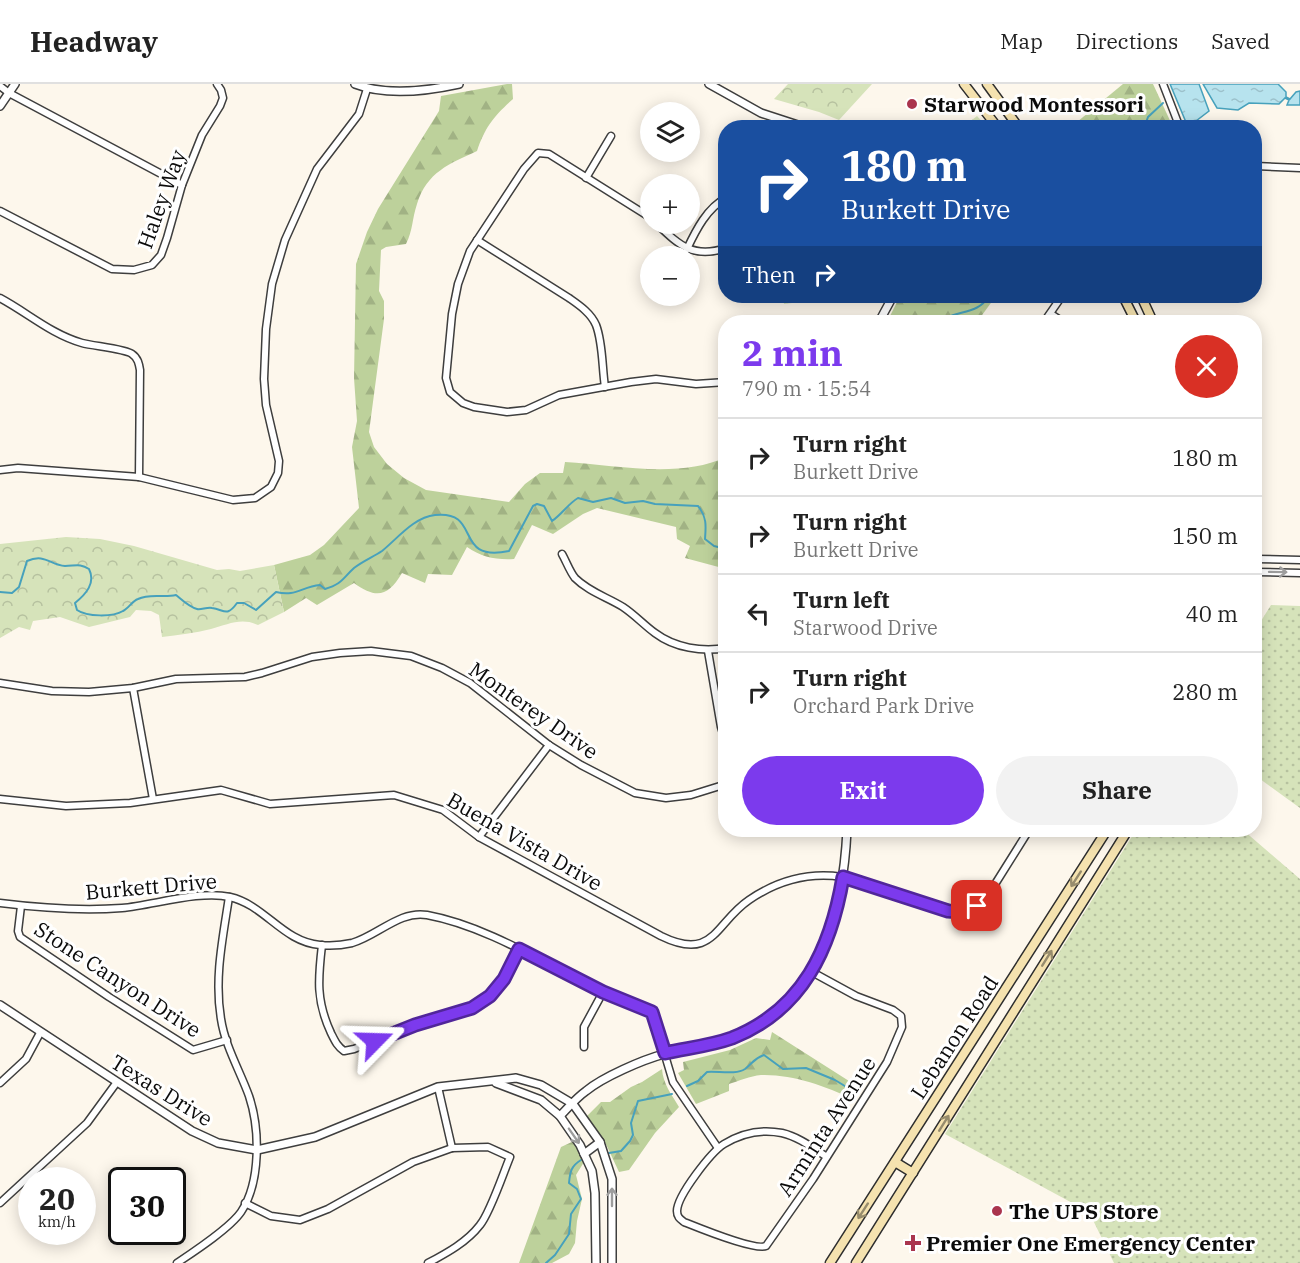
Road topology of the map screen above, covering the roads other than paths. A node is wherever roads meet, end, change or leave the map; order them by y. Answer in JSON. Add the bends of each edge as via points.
{"nodes":[{"id":1,"x":15,"y":84,"type":"edge"},
{"id":2,"x":217,"y":84,"type":"edge"},
{"id":3,"x":355,"y":84,"type":"edge"},
{"id":4,"x":459,"y":84,"type":"edge"},
{"id":5,"x":709,"y":84,"type":"edge"},
{"id":6,"x":964,"y":84,"type":"edge"},
{"id":7,"x":987,"y":84,"type":"edge"},
{"id":8,"x":1163,"y":84,"type":"edge"},
{"id":9,"x":0,"y":86,"type":"edge"},
{"id":10,"x":718,"y":86,"type":"edge"},
{"id":11,"x":367,"y":89,"type":"junction"},
{"id":12,"x":9,"y":93,"type":"junction"},
{"id":13,"x":0,"y":106,"type":"edge"},
{"id":14,"x":782,"y":120,"type":"edge"},
{"id":15,"x":992,"y":120,"type":"edge"},
{"id":16,"x":1012,"y":120,"type":"edge"},
{"id":17,"x":1177,"y":120,"type":"edge"},
{"id":18,"x":611,"y":136,"type":"dead end"},
{"id":19,"x":1262,"y":166,"type":"edge"},
{"id":20,"x":1300,"y":168,"type":"edge"},
{"id":21,"x":586,"y":178,"type":"junction"},
{"id":22,"x":182,"y":185,"type":"junction"},
{"id":23,"x":718,"y":203,"type":"edge"},
{"id":24,"x":0,"y":211,"type":"edge"},
{"id":25,"x":640,"y":211,"type":"edge"},
{"id":26,"x":669,"y":234,"type":"edge"},
{"id":27,"x":477,"y":240,"type":"junction"},
{"id":28,"x":683,"y":246,"type":"edge"},
{"id":29,"x":689,"y":246,"type":"edge"},
{"id":30,"x":718,"y":250,"type":"edge"},
{"id":31,"x":700,"y":251,"type":"edge"},
{"id":32,"x":0,"y":298,"type":"edge"},
{"id":33,"x":1058,"y":303,"type":"edge"},
{"id":34,"x":1051,"y":314,"type":"edge"},
{"id":35,"x":718,"y":383,"type":"edge"},
{"id":36,"x":605,"y":387,"type":"junction"},
{"id":37,"x":0,"y":470,"type":"edge"},
{"id":38,"x":139,"y":477,"type":"junction"},
{"id":39,"x":562,"y":554,"type":"dead end"},
{"id":40,"x":1262,"y":559,"type":"edge"},
{"id":41,"x":1300,"y":560,"type":"edge"},
{"id":42,"x":1262,"y":572,"type":"edge"},
{"id":43,"x":1300,"y":573,"type":"edge"},
{"id":44,"x":718,"y":649,"type":"edge"},
{"id":45,"x":708,"y":651,"type":"junction"},
{"id":46,"x":0,"y":683,"type":"edge"},
{"id":47,"x":133,"y":688,"type":"junction"},
{"id":48,"x":718,"y":709,"type":"edge"},
{"id":49,"x":549,"y":745,"type":"junction"},
{"id":50,"x":718,"y":787,"type":"edge"},
{"id":51,"x":0,"y":799,"type":"edge"},
{"id":52,"x":153,"y":799,"type":"junction"},
{"id":53,"x":479,"y":837,"type":"junction"},
{"id":54,"x":846,"y":837,"type":"edge"},
{"id":55,"x":1024,"y":837,"type":"edge"},
{"id":56,"x":1103,"y":837,"type":"edge"},
{"id":57,"x":1124,"y":837,"type":"edge"},
{"id":58,"x":843,"y":877,"type":"junction"},
{"id":59,"x":229,"y":897,"type":"junction"},
{"id":60,"x":0,"y":903,"type":"edge"},
{"id":61,"x":21,"y":906,"type":"junction"},
{"id":62,"x":322,"y":945,"type":"junction"},
{"id":63,"x":519,"y":949,"type":"junction"},
{"id":64,"x":812,"y":972,"type":"junction"},
{"id":65,"x":603,"y":992,"type":"junction"},
{"id":66,"x":0,"y":1005,"type":"edge"},
{"id":67,"x":40,"y":1033,"type":"junction"},
{"id":68,"x":226,"y":1040,"type":"junction"},
{"id":69,"x":584,"y":1047,"type":"dead end"},
{"id":70,"x":665,"y":1053,"type":"junction"},
{"id":71,"x":117,"y":1082,"type":"junction"},
{"id":72,"x":493,"y":1082,"type":"junction"},
{"id":73,"x":0,"y":1083,"type":"edge"},
{"id":74,"x":438,"y":1087,"type":"junction"},
{"id":75,"x":573,"y":1104,"type":"junction"},
{"id":76,"x":560,"y":1116,"type":"junction"},
{"id":77,"x":600,"y":1142,"type":"junction"},
{"id":78,"x":452,"y":1148,"type":"junction"},
{"id":79,"x":718,"y":1148,"type":"junction"},
{"id":80,"x":257,"y":1150,"type":"junction"},
{"id":81,"x":584,"y":1154,"type":"junction"},
{"id":82,"x":827,"y":1157,"type":"junction"},
{"id":83,"x":895,"y":1162,"type":"junction"},
{"id":84,"x":913,"y":1173,"type":"junction"},
{"id":85,"x":611,"y":1174,"type":"junction"},
{"id":86,"x":593,"y":1176,"type":"junction"},
{"id":87,"x":0,"y":1202,"type":"edge"},
{"id":88,"x":245,"y":1203,"type":"junction"},
{"id":89,"x":596,"y":1225,"type":"junction"},
{"id":90,"x":612,"y":1225,"type":"junction"},
{"id":91,"x":177,"y":1263,"type":"edge"},
{"id":92,"x":428,"y":1263,"type":"edge"},
{"id":93,"x":596,"y":1263,"type":"edge"},
{"id":94,"x":612,"y":1263,"type":"edge"},
{"id":95,"x":830,"y":1263,"type":"edge"},
{"id":96,"x":856,"y":1263,"type":"edge"}],
"edges":[{"from":1,"to":12,"type":"street"},
{"from":2,"to":22,"type":"street","name":"Haley Way","via":[[223,99],[202,135]]},
{"from":3,"to":11,"type":"street"},
{"from":4,"to":11,"type":"street","via":[[410,90]]},
{"from":5,"to":10,"type":"street"},
{"from":6,"to":15,"type":"main road"},
{"from":7,"to":16,"type":"main road"},
{"from":8,"to":17,"type":"street"},
{"from":9,"to":12,"type":"street"},
{"from":10,"to":14,"type":"street","via":[[761,113]]},
{"from":11,"to":38,"type":"street","via":[[359,114],[317,169],[285,240],[272,284],[264,379],[279,461],[275,481],[255,498],[233,500]]},
{"from":12,"to":13,"type":"street"},
{"from":12,"to":22,"type":"street"},
{"from":18,"to":21,"type":"street"},
{"from":19,"to":20,"type":"street"},
{"from":21,"to":25,"type":"street"},
{"from":21,"to":27,"type":"street","via":[[549,154],[538,153]]},
{"from":22,"to":24,"type":"street","name":"Haley Way","via":[[160,255],[152,266],[134,270],[112,269]]},
{"from":23,"to":29,"type":"street"},
{"from":26,"to":28,"type":"street"},
{"from":27,"to":36,"type":"street","via":[[582,306],[591,316],[596,325]]},
{"from":27,"to":36,"type":"street","via":[[458,284],[452,314],[446,378],[450,392],[474,407],[507,412],[526,410],[559,395]]},
{"from":30,"to":31,"type":"street"},
{"from":32,"to":38,"type":"street","via":[[73,341],[134,355],[140,370]]},
{"from":33,"to":34,"type":"street"},
{"from":35,"to":36,"type":"street","via":[[656,379]]},
{"from":37,"to":38,"type":"street"},
{"from":39,"to":45,"type":"street","via":[[574,577],[640,619],[656,634],[676,645]]},
{"from":40,"to":41,"type":"street"},
{"from":42,"to":43,"type":"street","one_way":true},
{"from":44,"to":45,"type":"street"},
{"from":45,"to":48,"type":"street"},
{"from":46,"to":47,"type":"street","name":"Monterey Drive","via":[[72,693]]},
{"from":47,"to":49,"type":"street","name":"Monterey Drive","via":[[176,679],[262,673],[312,657],[340,653],[371,651],[411,656],[470,683]]},
{"from":47,"to":52,"type":"street"},
{"from":49,"to":50,"type":"street","name":"Monterey Drive","via":[[635,793],[666,798]]},
{"from":49,"to":53,"type":"street"},
{"from":51,"to":52,"type":"street","name":"Buena Vista Drive","via":[[66,806]]},
{"from":52,"to":53,"type":"street","name":"Buena Vista Drive","via":[[221,790],[270,804],[394,795],[443,810]]},
{"from":53,"to":58,"type":"street","name":"Buena Vista Drive","via":[[668,939],[689,945],[705,941],[749,900],[775,886],[808,876]]},
{"from":54,"to":58,"type":"street"},
{"from":55,"to":58,"type":"street","via":[[984,900],[968,910],[948,911]]},
{"from":56,"to":83,"type":"main road","name":"Lebanon Road","one_way":true},
{"from":84,"to":57,"type":"main road","name":"Lebanon Road","one_way":true},
{"from":58,"to":64,"type":"street","via":[[828,938]]},
{"from":59,"to":61,"type":"street","name":"Burkett Drive","via":[[205,895],[91,910]]},
{"from":59,"to":62,"type":"street","name":"Burkett Drive","via":[[258,909],[296,939]]},
{"from":59,"to":68,"type":"street","via":[[218,997]]},
{"from":60,"to":61,"type":"street","name":"Burkett Drive"},
{"from":61,"to":68,"type":"street","name":"Stone Canyon Drive","via":[[18,931],[24,941],[118,1003],[193,1050]]},
{"from":62,"to":63,"type":"street","name":"Burkett Drive","via":[[352,942],[399,920],[424,914],[452,921]]},
{"from":62,"to":63,"type":"street","via":[[318,973],[321,1009],[337,1046],[344,1051],[472,1008],[490,996],[504,979]]},
{"from":63,"to":65,"type":"street","name":"Burkett Drive"},
{"from":64,"to":70,"type":"street","via":[[784,1005],[751,1029],[722,1042]]},
{"from":64,"to":82,"type":"street","name":"Arminta Avenue","via":[[897,1012],[902,1027],[890,1056]]},
{"from":65,"to":69,"type":"street","via":[[584,1027]]},
{"from":65,"to":70,"type":"street","name":"Burkett Drive","via":[[652,1012]]},
{"from":66,"to":67,"type":"street","name":"Texas Drive"},
{"from":67,"to":71,"type":"street","name":"Texas Drive"},
{"from":67,"to":73,"type":"street","via":[[26,1059]]},
{"from":68,"to":80,"type":"street","via":[[250,1099]]},
{"from":70,"to":75,"type":"street","via":[[630,1066],[585,1091]]},
{"from":70,"to":79,"type":"street","name":"Burkett Drive","via":[[677,1089]]},
{"from":71,"to":80,"type":"street","name":"Texas Drive","via":[[203,1137]]},
{"from":71,"to":87,"type":"street","via":[[87,1123]]},
{"from":72,"to":74,"type":"street","name":"Texas Drive"},
{"from":72,"to":75,"type":"street","name":"Texas Drive","via":[[516,1078],[541,1085]]},
{"from":72,"to":76,"type":"street","name":"Texas Drive","via":[[542,1100]]},
{"from":74,"to":78,"type":"street"},
{"from":74,"to":80,"type":"street","name":"Texas Drive","via":[[315,1137]]},
{"from":75,"to":76,"type":"street"},
{"from":75,"to":77,"type":"street","name":"Texas Drive"},
{"from":76,"to":81,"type":"street","name":"Texas Drive","one_way":true},
{"from":77,"to":81,"type":"street"},
{"from":77,"to":85,"type":"street","name":"Texas Drive"},
{"from":78,"to":88,"type":"street","via":[[413,1162],[300,1220],[271,1216]]},
{"from":78,"to":92,"type":"street","via":[[488,1147],[510,1157],[482,1224]]},
{"from":79,"to":82,"type":"street","via":[[744,1134],[772,1132],[793,1137]]},
{"from":79,"to":82,"type":"street","name":"Arminta Avenue","via":[[680,1203],[679,1218],[763,1248]]},
{"from":80,"to":88,"type":"street","via":[[252,1188]]},
{"from":81,"to":86,"type":"street","name":"Texas Drive"},
{"from":83,"to":84,"type":"main road"},
{"from":83,"to":95,"type":"main road","name":"Lebanon Road","one_way":true},
{"from":84,"to":96,"type":"main road","name":"Lebanon Road"},
{"from":85,"to":86,"type":"street","via":[[603,1171]]},
{"from":90,"to":85,"type":"street","name":"Texas Drive","one_way":true},
{"from":86,"to":89,"type":"street","name":"Texas Drive"},
{"from":88,"to":91,"type":"street","via":[[221,1231]]},
{"from":89,"to":90,"type":"street"},
{"from":89,"to":93,"type":"street","name":"Texas Drive"},
{"from":90,"to":94,"type":"street","name":"Texas Drive"}]}
